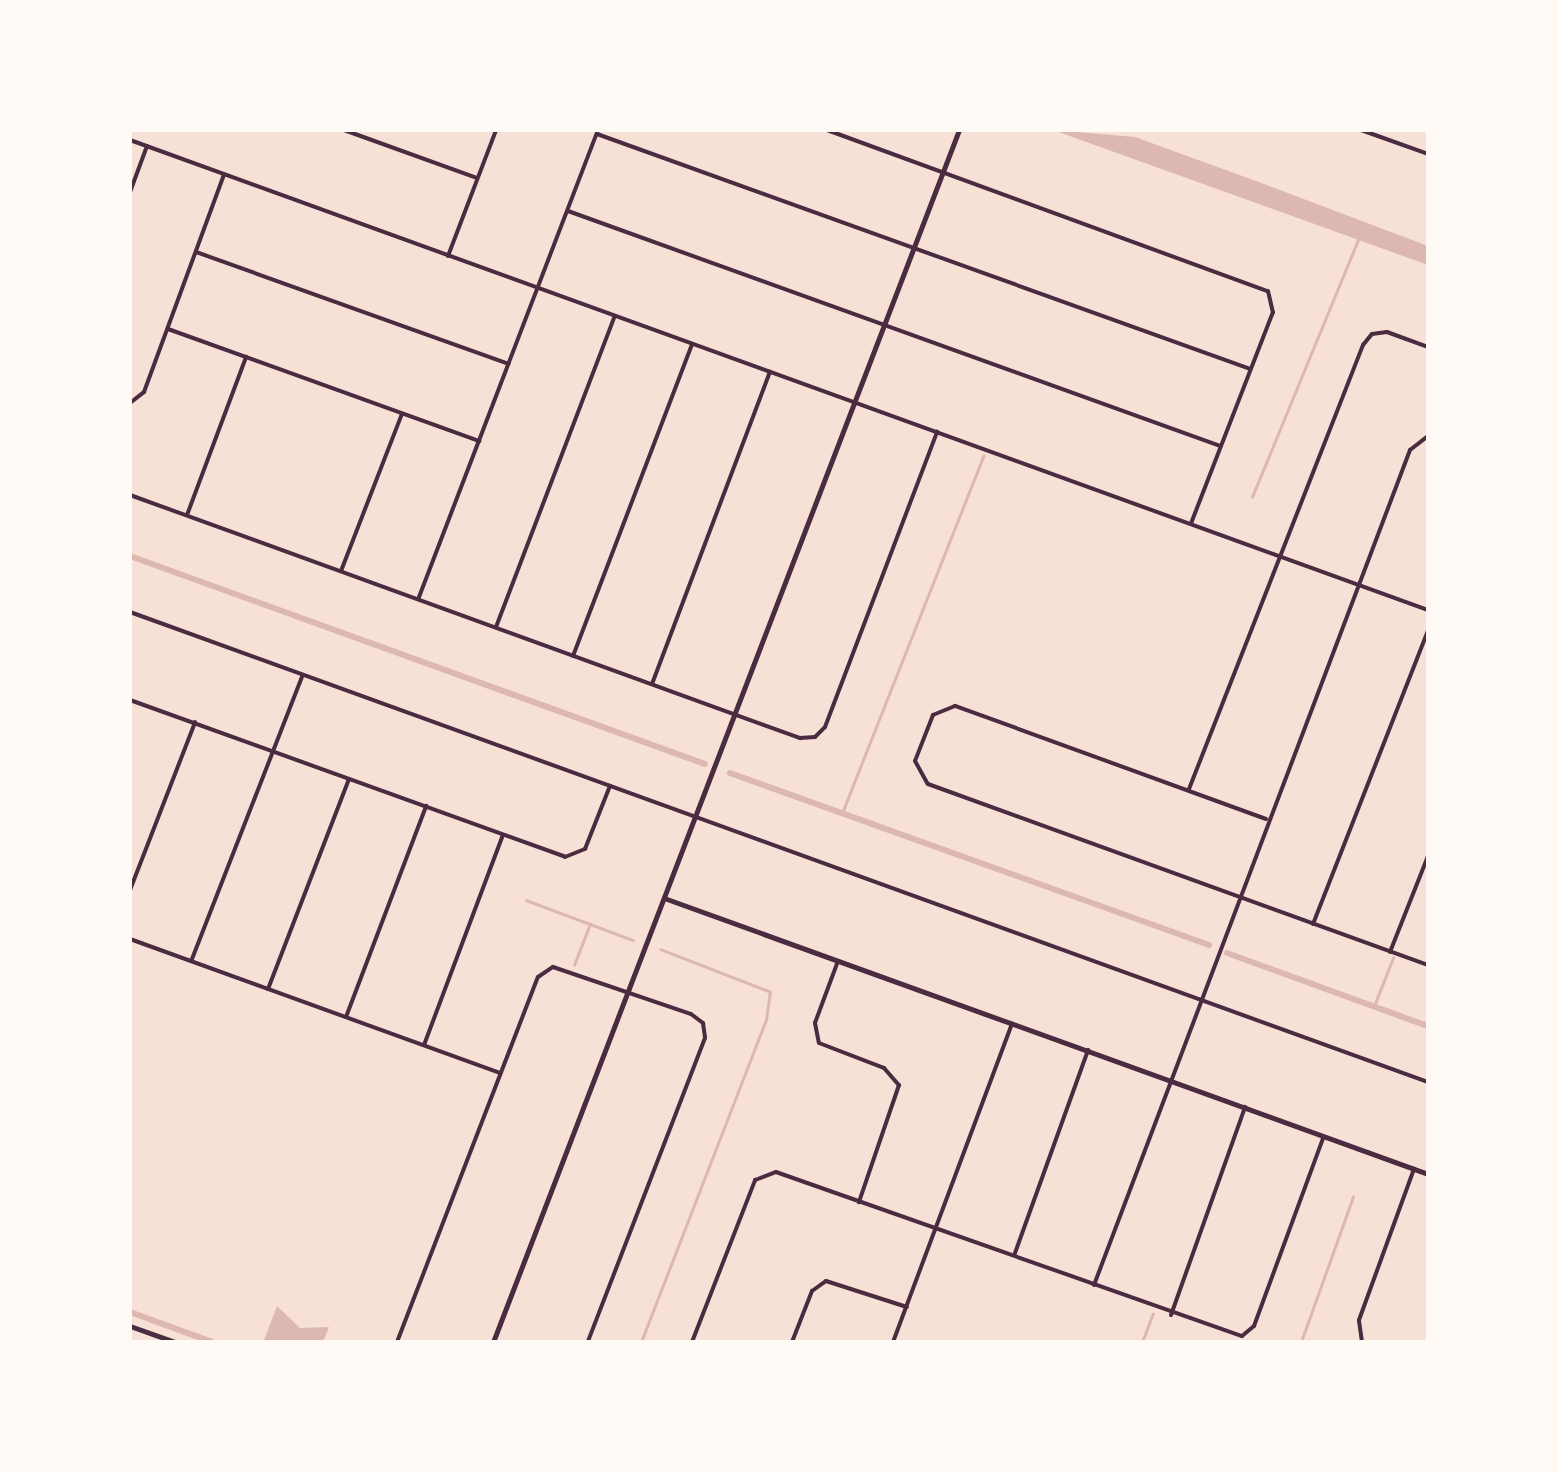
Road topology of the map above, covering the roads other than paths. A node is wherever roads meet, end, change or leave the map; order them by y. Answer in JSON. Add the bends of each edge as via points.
{"nodes":[{"id":1,"x":344,"y":130,"type":"edge"},
{"id":2,"x":496,"y":130,"type":"edge"},
{"id":3,"x":827,"y":130,"type":"edge"},
{"id":4,"x":959,"y":130,"type":"edge"},
{"id":5,"x":1361,"y":130,"type":"edge"},
{"id":6,"x":597,"y":132,"type":"edge"},
{"id":7,"x":130,"y":140,"type":"edge"},
{"id":8,"x":147,"y":146,"type":"junction"},
{"id":9,"x":1428,"y":154,"type":"edge"},
{"id":10,"x":943,"y":172,"type":"junction"},
{"id":11,"x":224,"y":174,"type":"junction"},
{"id":12,"x":477,"y":178,"type":"junction"},
{"id":13,"x":130,"y":192,"type":"edge"},
{"id":14,"x":568,"y":211,"type":"junction"},
{"id":15,"x":915,"y":249,"type":"junction"},
{"id":16,"x":196,"y":252,"type":"junction"},
{"id":17,"x":448,"y":256,"type":"junction"},
{"id":18,"x":538,"y":287,"type":"junction"},
{"id":19,"x":615,"y":316,"type":"junction"},
{"id":20,"x":885,"y":326,"type":"junction"},
{"id":21,"x":168,"y":329,"type":"junction"},
{"id":22,"x":692,"y":344,"type":"junction"},
{"id":23,"x":1428,"y":347,"type":"edge"},
{"id":24,"x":246,"y":357,"type":"junction"},
{"id":25,"x":509,"y":364,"type":"junction"},
{"id":26,"x":1250,"y":370,"type":"junction"},
{"id":27,"x":770,"y":372,"type":"junction"},
{"id":28,"x":854,"y":402,"type":"junction"},
{"id":29,"x":132,"y":403,"type":"edge"},
{"id":30,"x":402,"y":414,"type":"junction"},
{"id":31,"x":937,"y":432,"type":"junction"},
{"id":32,"x":1425,"y":437,"type":"edge"},
{"id":33,"x":479,"y":442,"type":"junction"},
{"id":34,"x":1220,"y":446,"type":"junction"},
{"id":35,"x":130,"y":494,"type":"edge"},
{"id":36,"x":187,"y":515,"type":"junction"},
{"id":37,"x":1190,"y":523,"type":"junction"},
{"id":38,"x":1280,"y":556,"type":"junction"},
{"id":39,"x":341,"y":571,"type":"junction"},
{"id":40,"x":1358,"y":584,"type":"junction"},
{"id":41,"x":418,"y":599,"type":"junction"},
{"id":42,"x":1428,"y":610,"type":"edge"},
{"id":43,"x":130,"y":612,"type":"edge"},
{"id":44,"x":496,"y":628,"type":"junction"},
{"id":45,"x":1428,"y":631,"type":"edge"},
{"id":46,"x":573,"y":656,"type":"junction"},
{"id":47,"x":302,"y":675,"type":"junction"},
{"id":48,"x":652,"y":684,"type":"junction"},
{"id":49,"x":130,"y":700,"type":"edge"},
{"id":50,"x":734,"y":714,"type":"junction"},
{"id":51,"x":195,"y":722,"type":"junction"},
{"id":52,"x":272,"y":751,"type":"junction"},
{"id":53,"x":349,"y":779,"type":"junction"},
{"id":54,"x":610,"y":786,"type":"junction"},
{"id":55,"x":1189,"y":790,"type":"junction"},
{"id":56,"x":426,"y":806,"type":"junction"},
{"id":57,"x":695,"y":816,"type":"junction"},
{"id":58,"x":1266,"y":819,"type":"junction"},
{"id":59,"x":504,"y":835,"type":"junction"},
{"id":60,"x":1428,"y":856,"type":"edge"},
{"id":61,"x":130,"y":890,"type":"edge"},
{"id":62,"x":1236,"y":896,"type":"junction"},
{"id":63,"x":664,"y":898,"type":"junction"},
{"id":64,"x":1313,"y":924,"type":"junction"},
{"id":65,"x":130,"y":939,"type":"edge"},
{"id":66,"x":1390,"y":952,"type":"junction"},
{"id":67,"x":191,"y":960,"type":"junction"},
{"id":68,"x":838,"y":961,"type":"junction"},
{"id":69,"x":1428,"y":965,"type":"edge"},
{"id":70,"x":268,"y":989,"type":"junction"},
{"id":71,"x":628,"y":991,"type":"junction"},
{"id":72,"x":1198,"y":998,"type":"junction"},
{"id":73,"x":346,"y":1017,"type":"junction"},
{"id":74,"x":1012,"y":1024,"type":"junction"},
{"id":75,"x":424,"y":1045,"type":"junction"},
{"id":76,"x":1088,"y":1050,"type":"junction"},
{"id":77,"x":500,"y":1073,"type":"junction"},
{"id":78,"x":1168,"y":1080,"type":"junction"},
{"id":79,"x":1428,"y":1082,"type":"edge"},
{"id":80,"x":1245,"y":1108,"type":"junction"},
{"id":81,"x":1324,"y":1136,"type":"junction"},
{"id":82,"x":1414,"y":1169,"type":"junction"},
{"id":83,"x":1428,"y":1174,"type":"edge"},
{"id":84,"x":859,"y":1202,"type":"junction"},
{"id":85,"x":936,"y":1230,"type":"junction"},
{"id":86,"x":1014,"y":1255,"type":"junction"},
{"id":87,"x":1094,"y":1285,"type":"junction"},
{"id":88,"x":907,"y":1307,"type":"junction"},
{"id":89,"x":1172,"y":1315,"type":"junction"},
{"id":90,"x":130,"y":1326,"type":"edge"},
{"id":91,"x":1360,"y":1339,"type":"edge"},
{"id":92,"x":175,"y":1342,"type":"edge"},
{"id":93,"x":397,"y":1342,"type":"edge"},
{"id":94,"x":493,"y":1342,"type":"edge"},
{"id":95,"x":588,"y":1342,"type":"edge"},
{"id":96,"x":692,"y":1342,"type":"edge"},
{"id":97,"x":792,"y":1342,"type":"edge"},
{"id":98,"x":893,"y":1342,"type":"edge"}],
"edges":[{"from":1,"to":12,"type":"street"},
{"from":2,"to":12,"type":"street"},
{"from":3,"to":10,"type":"street"},
{"from":4,"to":10,"type":"street"},
{"from":5,"to":9,"type":"street"},
{"from":6,"to":14,"type":"street"},
{"from":6,"to":15,"type":"street"},
{"from":7,"to":8,"type":"street"},
{"from":8,"to":11,"type":"street"},
{"from":8,"to":13,"type":"street"},
{"from":10,"to":15,"type":"street"},
{"from":10,"to":26,"type":"street","via":[[1260,286],[1271,296],[1273,312]]},
{"from":11,"to":16,"type":"street"},
{"from":11,"to":17,"type":"street"},
{"from":12,"to":17,"type":"street"},
{"from":14,"to":18,"type":"street"},
{"from":14,"to":20,"type":"street"},
{"from":15,"to":20,"type":"street"},
{"from":15,"to":26,"type":"street"},
{"from":16,"to":21,"type":"street"},
{"from":16,"to":25,"type":"street"},
{"from":17,"to":18,"type":"street"},
{"from":18,"to":19,"type":"street"},
{"from":18,"to":25,"type":"street"},
{"from":19,"to":22,"type":"street"},
{"from":19,"to":44,"type":"street"},
{"from":20,"to":28,"type":"street"},
{"from":20,"to":34,"type":"street"},
{"from":21,"to":24,"type":"street"},
{"from":21,"to":29,"type":"street","via":[[144,392]]},
{"from":22,"to":27,"type":"street"},
{"from":22,"to":46,"type":"street"},
{"from":23,"to":38,"type":"street","via":[[1372,334]]},
{"from":24,"to":30,"type":"street"},
{"from":24,"to":36,"type":"street"},
{"from":25,"to":33,"type":"street"},
{"from":26,"to":34,"type":"street"},
{"from":27,"to":28,"type":"street"},
{"from":27,"to":48,"type":"street"},
{"from":28,"to":31,"type":"street"},
{"from":28,"to":50,"type":"street"},
{"from":30,"to":33,"type":"street"},
{"from":30,"to":39,"type":"street"},
{"from":31,"to":37,"type":"street"},
{"from":31,"to":50,"type":"street","via":[[826,723],[815,737]]},
{"from":32,"to":40,"type":"street","via":[[1410,450]]},
{"from":33,"to":41,"type":"street"},
{"from":34,"to":37,"type":"street"},
{"from":35,"to":36,"type":"street"},
{"from":36,"to":39,"type":"street"},
{"from":37,"to":38,"type":"street"},
{"from":38,"to":40,"type":"street"},
{"from":38,"to":55,"type":"street"},
{"from":39,"to":41,"type":"street"},
{"from":40,"to":42,"type":"street"},
{"from":40,"to":58,"type":"street"},
{"from":41,"to":44,"type":"street"},
{"from":43,"to":47,"type":"street"},
{"from":44,"to":46,"type":"street"},
{"from":45,"to":64,"type":"street"},
{"from":46,"to":48,"type":"street"},
{"from":47,"to":52,"type":"street"},
{"from":47,"to":54,"type":"street"},
{"from":48,"to":50,"type":"street"},
{"from":49,"to":51,"type":"street"},
{"from":50,"to":57,"type":"street"},
{"from":51,"to":52,"type":"street"},
{"from":51,"to":61,"type":"street"},
{"from":52,"to":53,"type":"street"},
{"from":52,"to":67,"type":"street"},
{"from":53,"to":56,"type":"street"},
{"from":53,"to":70,"type":"street"},
{"from":54,"to":57,"type":"street"},
{"from":54,"to":59,"type":"street","via":[[577,855],[565,857]]},
{"from":55,"to":58,"type":"street"},
{"from":55,"to":62,"type":"street","via":[[954,706],[932,715],[916,769],[928,784]]},
{"from":56,"to":59,"type":"street"},
{"from":56,"to":73,"type":"street"},
{"from":57,"to":63,"type":"street"},
{"from":57,"to":72,"type":"street"},
{"from":58,"to":62,"type":"street"},
{"from":59,"to":75,"type":"street"},
{"from":60,"to":66,"type":"street"},
{"from":62,"to":64,"type":"street"},
{"from":62,"to":72,"type":"street"},
{"from":63,"to":68,"type":"street"},
{"from":63,"to":71,"type":"street"},
{"from":64,"to":66,"type":"street"},
{"from":65,"to":67,"type":"street"},
{"from":66,"to":69,"type":"street"},
{"from":67,"to":70,"type":"street"},
{"from":68,"to":74,"type":"street"},
{"from":68,"to":84,"type":"street","via":[[815,1022],[819,1043],[884,1068],[898,1085]]},
{"from":70,"to":73,"type":"street"},
{"from":71,"to":77,"type":"street","via":[[562,967],[545,970]]},
{"from":71,"to":94,"type":"street"},
{"from":71,"to":95,"type":"street","via":[[691,1014],[703,1023],[706,1038]]},
{"from":72,"to":78,"type":"street"},
{"from":72,"to":79,"type":"street"},
{"from":73,"to":75,"type":"street"},
{"from":74,"to":76,"type":"street"},
{"from":74,"to":85,"type":"street"},
{"from":75,"to":77,"type":"street"},
{"from":76,"to":78,"type":"street"},
{"from":76,"to":86,"type":"street"},
{"from":77,"to":93,"type":"street"},
{"from":78,"to":80,"type":"street"},
{"from":78,"to":87,"type":"street"},
{"from":80,"to":81,"type":"street"},
{"from":80,"to":89,"type":"street"},
{"from":81,"to":82,"type":"street"},
{"from":81,"to":89,"type":"street","via":[[1254,1326],[1242,1336]]},
{"from":82,"to":83,"type":"street"},
{"from":82,"to":91,"type":"street","via":[[1358,1320]]},
{"from":84,"to":85,"type":"street"},
{"from":84,"to":96,"type":"street","via":[[776,1172],[755,1180]]},
{"from":85,"to":86,"type":"street"},
{"from":85,"to":88,"type":"street"},
{"from":86,"to":87,"type":"street"},
{"from":87,"to":89,"type":"street"},
{"from":88,"to":97,"type":"street","via":[[826,1280],[812,1291]]},
{"from":88,"to":98,"type":"street"},
{"from":90,"to":92,"type":"street"}]}
